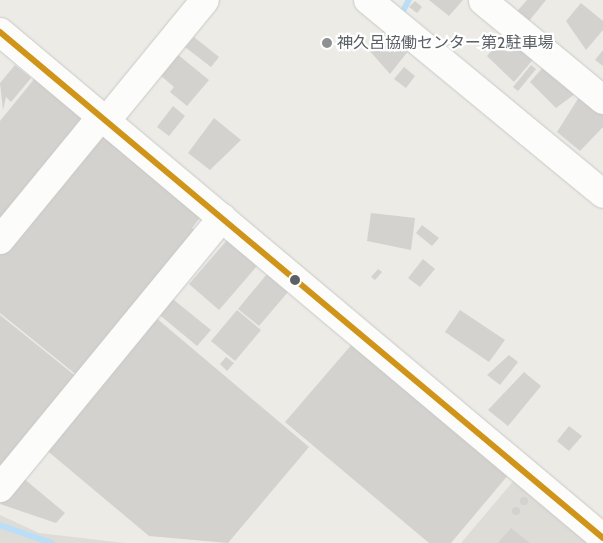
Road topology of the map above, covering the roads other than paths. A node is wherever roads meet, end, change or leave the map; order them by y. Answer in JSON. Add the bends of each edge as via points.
{"nodes":[{"id":1,"x":205,"y":0,"type":"edge"},
{"id":2,"x":368,"y":0,"type":"edge"},
{"id":3,"x":483,"y":1,"type":"edge"},
{"id":4,"x":0,"y":32,"type":"edge"},
{"id":5,"x":603,"y":100,"type":"edge"},
{"id":6,"x":104,"y":119,"type":"junction"},
{"id":7,"x":603,"y":194,"type":"edge"},
{"id":8,"x":222,"y":218,"type":"junction"},
{"id":9,"x":0,"y":240,"type":"edge"},
{"id":10,"x":0,"y":488,"type":"edge"},
{"id":11,"x":603,"y":538,"type":"edge"}],
"edges":[{"from":1,"to":6,"type":"street"},
{"from":2,"to":7,"type":"street"},
{"from":3,"to":5,"type":"street"},
{"from":4,"to":6,"type":"street"},
{"from":6,"to":8,"type":"street"},
{"from":6,"to":9,"type":"street"},
{"from":8,"to":10,"type":"street"},
{"from":8,"to":11,"type":"street"}]}
